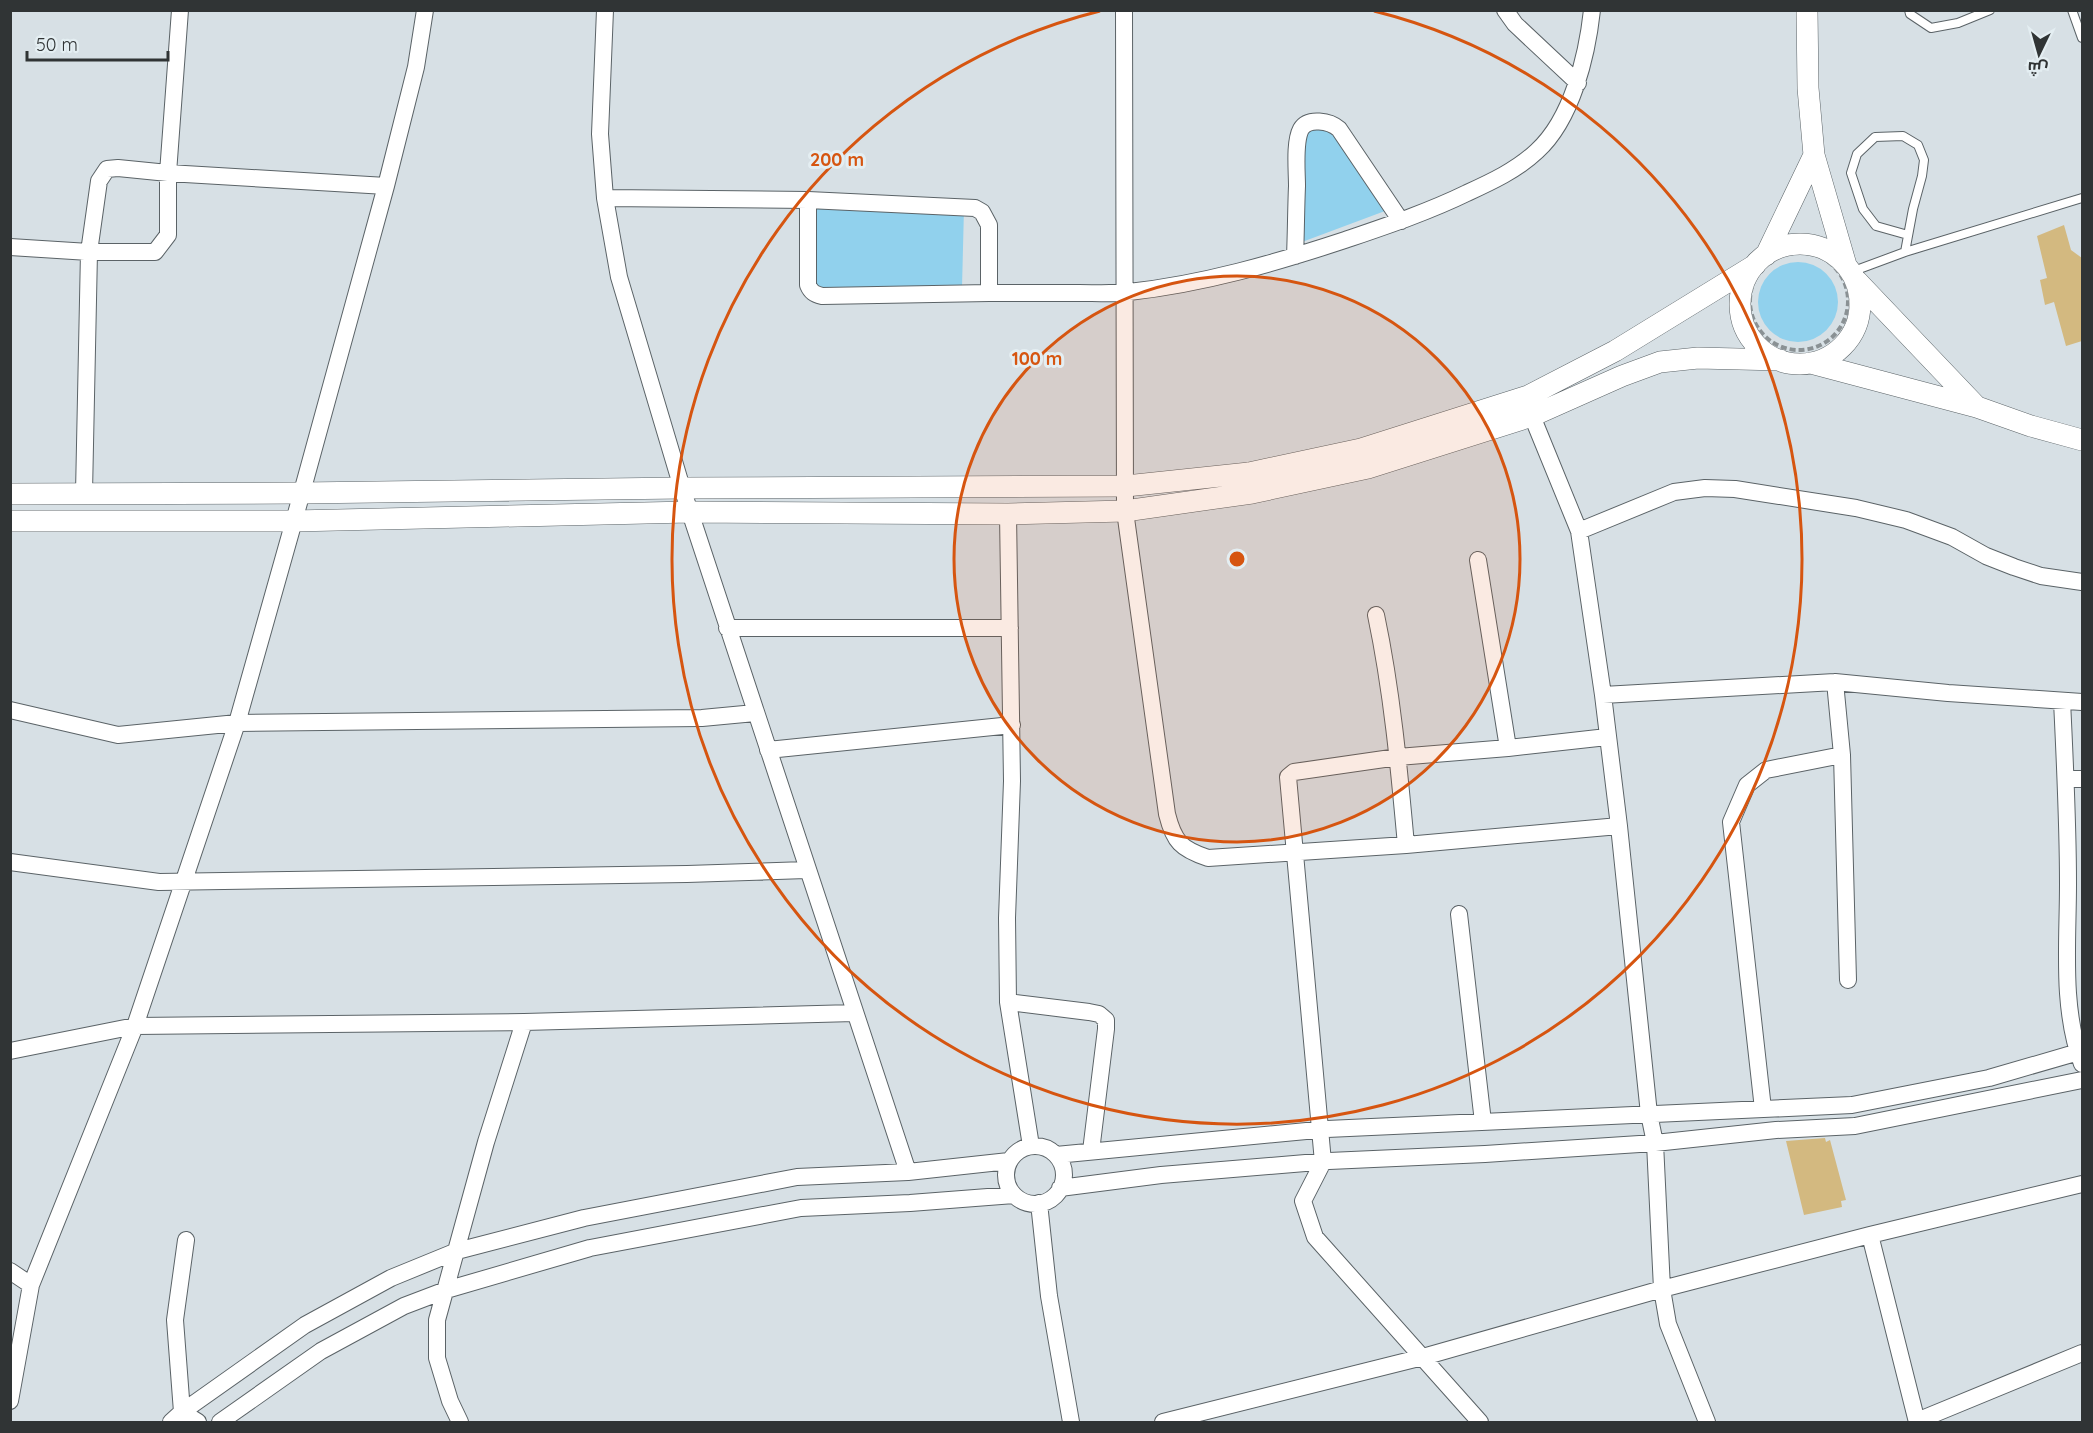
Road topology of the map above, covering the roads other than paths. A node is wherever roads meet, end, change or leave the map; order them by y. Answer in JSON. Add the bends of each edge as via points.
{"nodes":[{"id":1,"x":180,"y":10,"type":"edge"},
{"id":2,"x":425,"y":10,"type":"edge"},
{"id":3,"x":605,"y":10,"type":"edge"},
{"id":4,"x":1114,"y":10,"type":"edge"},
{"id":5,"x":1505,"y":10,"type":"edge"},
{"id":6,"x":1592,"y":10,"type":"edge"},
{"id":7,"x":1807,"y":10,"type":"edge"},
{"id":8,"x":1909,"y":10,"type":"edge"},
{"id":9,"x":1990,"y":10,"type":"edge"},
{"id":10,"x":2072,"y":10,"type":"edge"},
{"id":11,"x":1124,"y":11,"type":"edge"},
{"id":12,"x":2082,"y":38,"type":"edge"},
{"id":13,"x":1578,"y":83,"type":"junction"},
{"id":14,"x":1814,"y":155,"type":"junction"},
{"id":15,"x":168,"y":173,"type":"junction"},
{"id":16,"x":386,"y":186,"type":"junction"},
{"id":17,"x":605,"y":198,"type":"junction"},
{"id":18,"x":2082,"y":198,"type":"edge"},
{"id":19,"x":808,"y":200,"type":"junction"},
{"id":20,"x":1401,"y":221,"type":"junction"},
{"id":21,"x":1908,"y":235,"type":"junction"},
{"id":22,"x":10,"y":248,"type":"edge"},
{"id":23,"x":89,"y":252,"type":"junction"},
{"id":24,"x":1905,"y":252,"type":"junction"},
{"id":25,"x":1295,"y":256,"type":"junction"},
{"id":26,"x":1760,"y":260,"type":"junction"},
{"id":27,"x":1851,"y":272,"type":"junction"},
{"id":28,"x":1126,"y":292,"type":"junction"},
{"id":29,"x":989,"y":293,"type":"junction"},
{"id":30,"x":1780,"y":360,"type":"junction"},
{"id":31,"x":1811,"y":363,"type":"junction"},
{"id":32,"x":1527,"y":396,"type":"junction"},
{"id":33,"x":1977,"y":407,"type":"junction"},
{"id":34,"x":1532,"y":416,"type":"junction"},
{"id":35,"x":2082,"y":440,"type":"edge"},
{"id":36,"x":1126,"y":486,"type":"junction"},
{"id":37,"x":681,"y":489,"type":"junction"},
{"id":38,"x":84,"y":493,"type":"junction"},
{"id":39,"x":302,"y":493,"type":"junction"},
{"id":40,"x":10,"y":494,"type":"edge"},
{"id":41,"x":1125,"y":511,"type":"junction"},
{"id":42,"x":689,"y":512,"type":"junction"},
{"id":43,"x":1008,"y":514,"type":"junction"},
{"id":44,"x":10,"y":521,"type":"edge"},
{"id":45,"x":294,"y":521,"type":"junction"},
{"id":46,"x":1579,"y":531,"type":"junction"},
{"id":47,"x":1479,"y":560,"type":"dead end"},
{"id":48,"x":2082,"y":582,"type":"edge"},
{"id":49,"x":1376,"y":615,"type":"dead end"},
{"id":50,"x":727,"y":628,"type":"junction"},
{"id":51,"x":1010,"y":628,"type":"junction"},
{"id":52,"x":1835,"y":682,"type":"junction"},
{"id":53,"x":1603,"y":695,"type":"junction"},
{"id":54,"x":2062,"y":702,"type":"junction"},
{"id":55,"x":2082,"y":702,"type":"edge"},
{"id":56,"x":10,"y":710,"type":"edge"},
{"id":57,"x":755,"y":713,"type":"junction"},
{"id":58,"x":237,"y":723,"type":"junction"},
{"id":59,"x":1012,"y":726,"type":"junction"},
{"id":60,"x":1608,"y":737,"type":"junction"},
{"id":61,"x":1508,"y":748,"type":"junction"},
{"id":62,"x":768,"y":750,"type":"junction"},
{"id":63,"x":1842,"y":755,"type":"junction"},
{"id":64,"x":1398,"y":757,"type":"junction"},
{"id":65,"x":2074,"y":779,"type":"edge"},
{"id":66,"x":1619,"y":826,"type":"junction"},
{"id":67,"x":1406,"y":845,"type":"junction"},
{"id":68,"x":1295,"y":852,"type":"junction"},
{"id":69,"x":10,"y":862,"type":"edge"},
{"id":70,"x":806,"y":870,"type":"junction"},
{"id":71,"x":182,"y":880,"type":"junction"},
{"id":72,"x":2075,"y":883,"type":"edge"},
{"id":73,"x":1458,"y":914,"type":"dead end"},
{"id":74,"x":1848,"y":980,"type":"dead end"},
{"id":75,"x":1008,"y":1002,"type":"junction"},
{"id":76,"x":854,"y":1013,"type":"junction"},
{"id":77,"x":524,"y":1022,"type":"junction"},
{"id":78,"x":135,"y":1026,"type":"junction"},
{"id":79,"x":10,"y":1051,"type":"edge"},
{"id":80,"x":2081,"y":1056,"type":"edge"},
{"id":81,"x":2082,"y":1080,"type":"edge"},
{"id":82,"x":1762,"y":1110,"type":"junction"},
{"id":83,"x":1649,"y":1114,"type":"junction"},
{"id":84,"x":1483,"y":1122,"type":"junction"},
{"id":85,"x":1320,"y":1129,"type":"junction"},
{"id":86,"x":1655,"y":1143,"type":"junction"},
{"id":87,"x":1031,"y":1146,"type":"junction"},
{"id":88,"x":1092,"y":1151,"type":"junction"},
{"id":89,"x":1056,"y":1155,"type":"junction"},
{"id":90,"x":1009,"y":1161,"type":"junction"},
{"id":91,"x":1323,"y":1162,"type":"junction"},
{"id":92,"x":908,"y":1172,"type":"junction"},
{"id":93,"x":2082,"y":1184,"type":"edge"},
{"id":94,"x":1060,"y":1188,"type":"junction"},
{"id":95,"x":1014,"y":1195,"type":"junction"},
{"id":96,"x":1039,"y":1203,"type":"junction"},
{"id":97,"x":1870,"y":1235,"type":"junction"},
{"id":98,"x":186,"y":1240,"type":"dead end"},
{"id":99,"x":457,"y":1251,"type":"junction"},
{"id":100,"x":10,"y":1271,"type":"edge"},
{"id":101,"x":31,"y":1285,"type":"junction"},
{"id":102,"x":1662,"y":1289,"type":"junction"},
{"id":103,"x":446,"y":1290,"type":"junction"},
{"id":104,"x":2082,"y":1353,"type":"edge"},
{"id":105,"x":1423,"y":1357,"type":"junction"},
{"id":106,"x":10,"y":1401,"type":"edge"},
{"id":107,"x":176,"y":1417,"type":"edge"},
{"id":108,"x":198,"y":1422,"type":"edge"},
{"id":109,"x":220,"y":1422,"type":"edge"},
{"id":110,"x":460,"y":1422,"type":"edge"},
{"id":111,"x":1071,"y":1422,"type":"edge"},
{"id":112,"x":1163,"y":1422,"type":"edge"},
{"id":113,"x":1480,"y":1422,"type":"edge"},
{"id":114,"x":1707,"y":1422,"type":"edge"},
{"id":115,"x":1917,"y":1422,"type":"edge"}],
"edges":[{"from":1,"to":15,"type":"street"},
{"from":2,"to":16,"type":"street","via":[[416,67]]},
{"from":3,"to":17,"type":"street","via":[[600,134]]},
{"from":4,"to":11,"type":"street"},
{"from":5,"to":13,"type":"street"},
{"from":6,"to":13,"type":"street"},
{"from":7,"to":14,"type":"street"},
{"from":8,"to":9,"type":"lane","via":[[1931,28],[1958,23]]},
{"from":10,"to":12,"type":"lane"},
{"from":11,"to":28,"type":"street"},
{"from":13,"to":20,"type":"street","via":[[1557,126],[1538,151],[1494,180]]},
{"from":14,"to":26,"type":"street"},
{"from":14,"to":27,"type":"street"},
{"from":15,"to":16,"type":"street"},
{"from":15,"to":23,"type":"street","via":[[107,169],[99,181]]},
{"from":15,"to":23,"type":"street","via":[[168,235],[155,252]]},
{"from":16,"to":39,"type":"street"},
{"from":17,"to":19,"type":"street"},
{"from":17,"to":37,"type":"street","via":[[619,277]]},
{"from":18,"to":24,"type":"lane"},
{"from":19,"to":29,"type":"street","via":[[975,208],[990,225]]},
{"from":19,"to":29,"type":"street","via":[[808,285],[816,294]]},
{"from":20,"to":25,"type":"street"},
{"from":20,"to":25,"type":"street","via":[[1339,129],[1333,124],[1306,124],[1301,128],[1296,155]]},
{"from":21,"to":21,"type":"lane","via":[[1924,160],[1918,145],[1904,136],[1875,137],[1857,154],[1851,173],[1863,209],[1876,226]]},
{"from":21,"to":24,"type":"lane"},
{"from":22,"to":23,"type":"street"},
{"from":23,"to":38,"type":"street"},
{"from":24,"to":27,"type":"lane"},
{"from":25,"to":28,"type":"street","via":[[1173,286]]},
{"from":26,"to":27,"type":"street","via":[[1779,248],[1808,244],[1828,252]]},
{"from":26,"to":30,"type":"street","via":[[1746,279],[1741,311],[1753,341]]},
{"from":26,"to":32,"type":"street","via":[[1615,351]]},
{"from":27,"to":31,"type":"street","via":[[1860,301],[1858,322],[1847,341],[1831,356]]},
{"from":27,"to":33,"type":"street"},
{"from":28,"to":29,"type":"street"},
{"from":28,"to":36,"type":"street"},
{"from":30,"to":31,"type":"street"},
{"from":30,"to":34,"type":"street","via":[[1698,358],[1660,362]]},
{"from":31,"to":33,"type":"street"},
{"from":32,"to":34,"type":"street"},
{"from":32,"to":36,"type":"street","via":[[1361,449],[1249,473]]},
{"from":33,"to":35,"type":"street"},
{"from":34,"to":41,"type":"street","via":[[1368,468],[1252,493]]},
{"from":34,"to":46,"type":"street"},
{"from":36,"to":37,"type":"street"},
{"from":36,"to":41,"type":"street"},
{"from":37,"to":39,"type":"street"},
{"from":37,"to":42,"type":"street"},
{"from":38,"to":39,"type":"street"},
{"from":38,"to":40,"type":"street"},
{"from":39,"to":45,"type":"street"},
{"from":41,"to":43,"type":"street"},
{"from":41,"to":68,"type":"street","via":[[1172,832],[1181,845],[1208,858]]},
{"from":42,"to":43,"type":"street"},
{"from":42,"to":45,"type":"street"},
{"from":42,"to":50,"type":"street"},
{"from":43,"to":51,"type":"street"},
{"from":44,"to":45,"type":"street"},
{"from":45,"to":58,"type":"street"},
{"from":46,"to":48,"type":"street","via":[[1674,492],[1735,489],[1856,507],[1906,520],[2014,567]]},
{"from":46,"to":53,"type":"street"},
{"from":47,"to":61,"type":"street"},
{"from":49,"to":64,"type":"street"},
{"from":50,"to":51,"type":"street"},
{"from":50,"to":57,"type":"street"},
{"from":51,"to":59,"type":"street"},
{"from":52,"to":53,"type":"street"},
{"from":52,"to":54,"type":"street"},
{"from":52,"to":63,"type":"street"},
{"from":53,"to":60,"type":"street"},
{"from":54,"to":55,"type":"street"},
{"from":54,"to":65,"type":"street"},
{"from":56,"to":58,"type":"street","via":[[118,735]]},
{"from":57,"to":58,"type":"street","via":[[702,718]]},
{"from":57,"to":62,"type":"street"},
{"from":58,"to":71,"type":"street"},
{"from":59,"to":62,"type":"street"},
{"from":59,"to":75,"type":"street"},
{"from":60,"to":61,"type":"street"},
{"from":60,"to":66,"type":"street"},
{"from":61,"to":64,"type":"street"},
{"from":62,"to":70,"type":"street"},
{"from":63,"to":74,"type":"street"},
{"from":63,"to":82,"type":"street","via":[[1766,770],[1747,785],[1731,822]]},
{"from":64,"to":67,"type":"street"},
{"from":64,"to":68,"type":"street","via":[[1290,774]]},
{"from":65,"to":72,"type":"street"},
{"from":66,"to":67,"type":"street"},
{"from":66,"to":83,"type":"street"},
{"from":67,"to":68,"type":"street"},
{"from":68,"to":85,"type":"street"},
{"from":69,"to":71,"type":"street","via":[[159,882]]},
{"from":70,"to":71,"type":"street"},
{"from":70,"to":76,"type":"street"},
{"from":71,"to":78,"type":"street"},
{"from":72,"to":80,"type":"street","via":[[2067,990]]},
{"from":73,"to":84,"type":"street"},
{"from":75,"to":87,"type":"street"},
{"from":75,"to":88,"type":"street","via":[[1089,1012],[1106,1020]]},
{"from":76,"to":77,"type":"street"},
{"from":76,"to":92,"type":"street"},
{"from":77,"to":78,"type":"street"},
{"from":77,"to":99,"type":"street"},
{"from":78,"to":79,"type":"street"},
{"from":78,"to":101,"type":"street"},
{"from":80,"to":82,"type":"street","via":[[1852,1105]]},
{"from":81,"to":86,"type":"street","via":[[1855,1126]]},
{"from":82,"to":83,"type":"street"},
{"from":83,"to":84,"type":"street"},
{"from":83,"to":86,"type":"street"},
{"from":84,"to":85,"type":"street"},
{"from":85,"to":88,"type":"street"},
{"from":85,"to":91,"type":"street"},
{"from":86,"to":91,"type":"street"},
{"from":86,"to":102,"type":"street"},
{"from":87,"to":89,"type":"street"},
{"from":87,"to":90,"type":"street"},
{"from":88,"to":89,"type":"street"},
{"from":89,"to":94,"type":"street","via":[[1063,1171]]},
{"from":90,"to":92,"type":"street"},
{"from":90,"to":95,"type":"street","via":[[1006,1179]]},
{"from":91,"to":94,"type":"street","via":[[1161,1175]]},
{"from":91,"to":105,"type":"street","via":[[1303,1201],[1315,1237]]},
{"from":92,"to":99,"type":"street","via":[[797,1177],[584,1218]]},
{"from":93,"to":97,"type":"street"},
{"from":94,"to":96,"type":"street","via":[[1047,1201]]},
{"from":95,"to":96,"type":"street"},
{"from":95,"to":103,"type":"street","via":[[801,1208],[590,1248]]},
{"from":96,"to":111,"type":"street","via":[[1049,1296]]},
{"from":97,"to":102,"type":"street"},
{"from":97,"to":115,"type":"street"},
{"from":98,"to":107,"type":"street","via":[[176,1320]]},
{"from":99,"to":103,"type":"street"},
{"from":99,"to":107,"type":"street","via":[[391,1278],[305,1325]]},
{"from":100,"to":101,"type":"street"},
{"from":101,"to":106,"type":"street"},
{"from":102,"to":105,"type":"street"},
{"from":102,"to":114,"type":"street","via":[[1668,1324]]},
{"from":103,"to":109,"type":"street","via":[[404,1306],[321,1352]]},
{"from":103,"to":110,"type":"street","via":[[437,1320],[437,1358]]},
{"from":104,"to":115,"type":"street"},
{"from":105,"to":112,"type":"street"},
{"from":105,"to":113,"type":"street"},
{"from":107,"to":108,"type":"street"}]}
